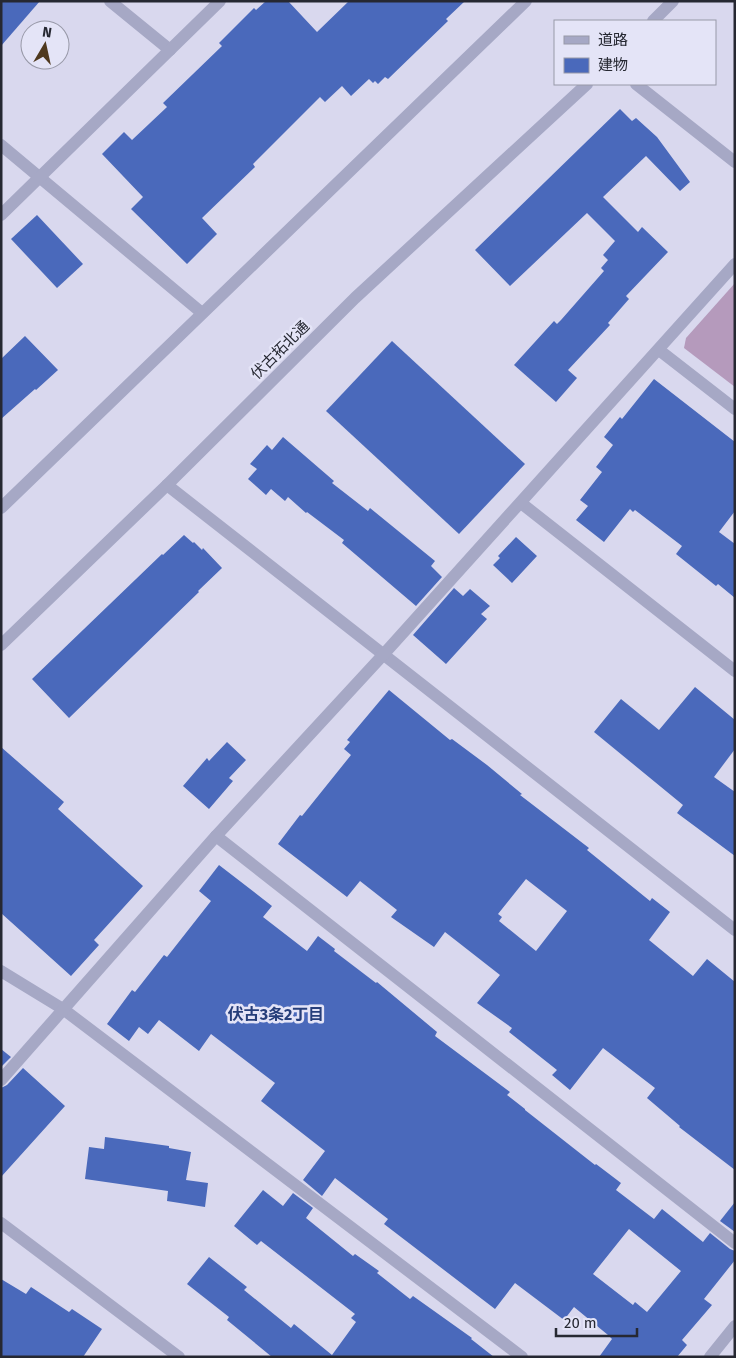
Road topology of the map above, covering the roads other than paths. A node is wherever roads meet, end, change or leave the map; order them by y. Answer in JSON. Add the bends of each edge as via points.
{"nodes":[{"id":1,"x":110,"y":1,"type":"edge"},
{"id":2,"x":220,"y":1,"type":"edge"},
{"id":3,"x":526,"y":1,"type":"edge"},
{"id":4,"x":673,"y":1,"type":"edge"},
{"id":5,"x":654,"y":20,"type":"edge"},
{"id":6,"x":170,"y":50,"type":"junction"},
{"id":7,"x":586,"y":85,"type":"edge"},
{"id":8,"x":637,"y":85,"type":"edge"},
{"id":9,"x":1,"y":145,"type":"edge"},
{"id":10,"x":735,"y":162,"type":"edge"},
{"id":11,"x":40,"y":178,"type":"junction"},
{"id":12,"x":1,"y":215,"type":"edge"},
{"id":13,"x":735,"y":264,"type":"edge"},
{"id":14,"x":202,"y":313,"type":"junction"},
{"id":15,"x":659,"y":350,"type":"junction"},
{"id":16,"x":735,"y":409,"type":"edge"},
{"id":17,"x":167,"y":485,"type":"junction"},
{"id":18,"x":520,"y":503,"type":"junction"},
{"id":19,"x":1,"y":508,"type":"edge"},
{"id":20,"x":1,"y":645,"type":"edge"},
{"id":21,"x":383,"y":655,"type":"junction"},
{"id":22,"x":735,"y":672,"type":"edge"},
{"id":23,"x":216,"y":836,"type":"junction"},
{"id":24,"x":735,"y":930,"type":"edge"},
{"id":25,"x":1,"y":971,"type":"edge"},
{"id":26,"x":63,"y":1009,"type":"junction"},
{"id":27,"x":1,"y":1080,"type":"edge"},
{"id":28,"x":1,"y":1223,"type":"edge"},
{"id":29,"x":735,"y":1243,"type":"edge"},
{"id":30,"x":735,"y":1326,"type":"edge"},
{"id":31,"x":179,"y":1357,"type":"edge"},
{"id":32,"x":522,"y":1357,"type":"edge"},
{"id":33,"x":710,"y":1357,"type":"edge"}],
"edges":[{"from":1,"to":6,"type":"street"},
{"from":2,"to":6,"type":"street"},
{"from":3,"to":14,"type":"street"},
{"from":4,"to":5,"type":"street"},
{"from":6,"to":11,"type":"street"},
{"from":7,"to":17,"type":"street","name":"伏古拓北通","via":[[355,298]]},
{"from":8,"to":10,"type":"street"},
{"from":9,"to":11,"type":"street"},
{"from":11,"to":12,"type":"street"},
{"from":11,"to":14,"type":"street"},
{"from":13,"to":15,"type":"street"},
{"from":14,"to":19,"type":"street"},
{"from":15,"to":16,"type":"street"},
{"from":15,"to":18,"type":"street"},
{"from":17,"to":20,"type":"street","name":"伏古拓北通"},
{"from":17,"to":21,"type":"street"},
{"from":18,"to":21,"type":"street"},
{"from":18,"to":22,"type":"street"},
{"from":21,"to":23,"type":"street"},
{"from":21,"to":24,"type":"street"},
{"from":23,"to":26,"type":"street"},
{"from":23,"to":29,"type":"street"},
{"from":25,"to":26,"type":"street"},
{"from":26,"to":27,"type":"street"},
{"from":26,"to":32,"type":"street"},
{"from":28,"to":31,"type":"street"},
{"from":30,"to":33,"type":"street"}]}
